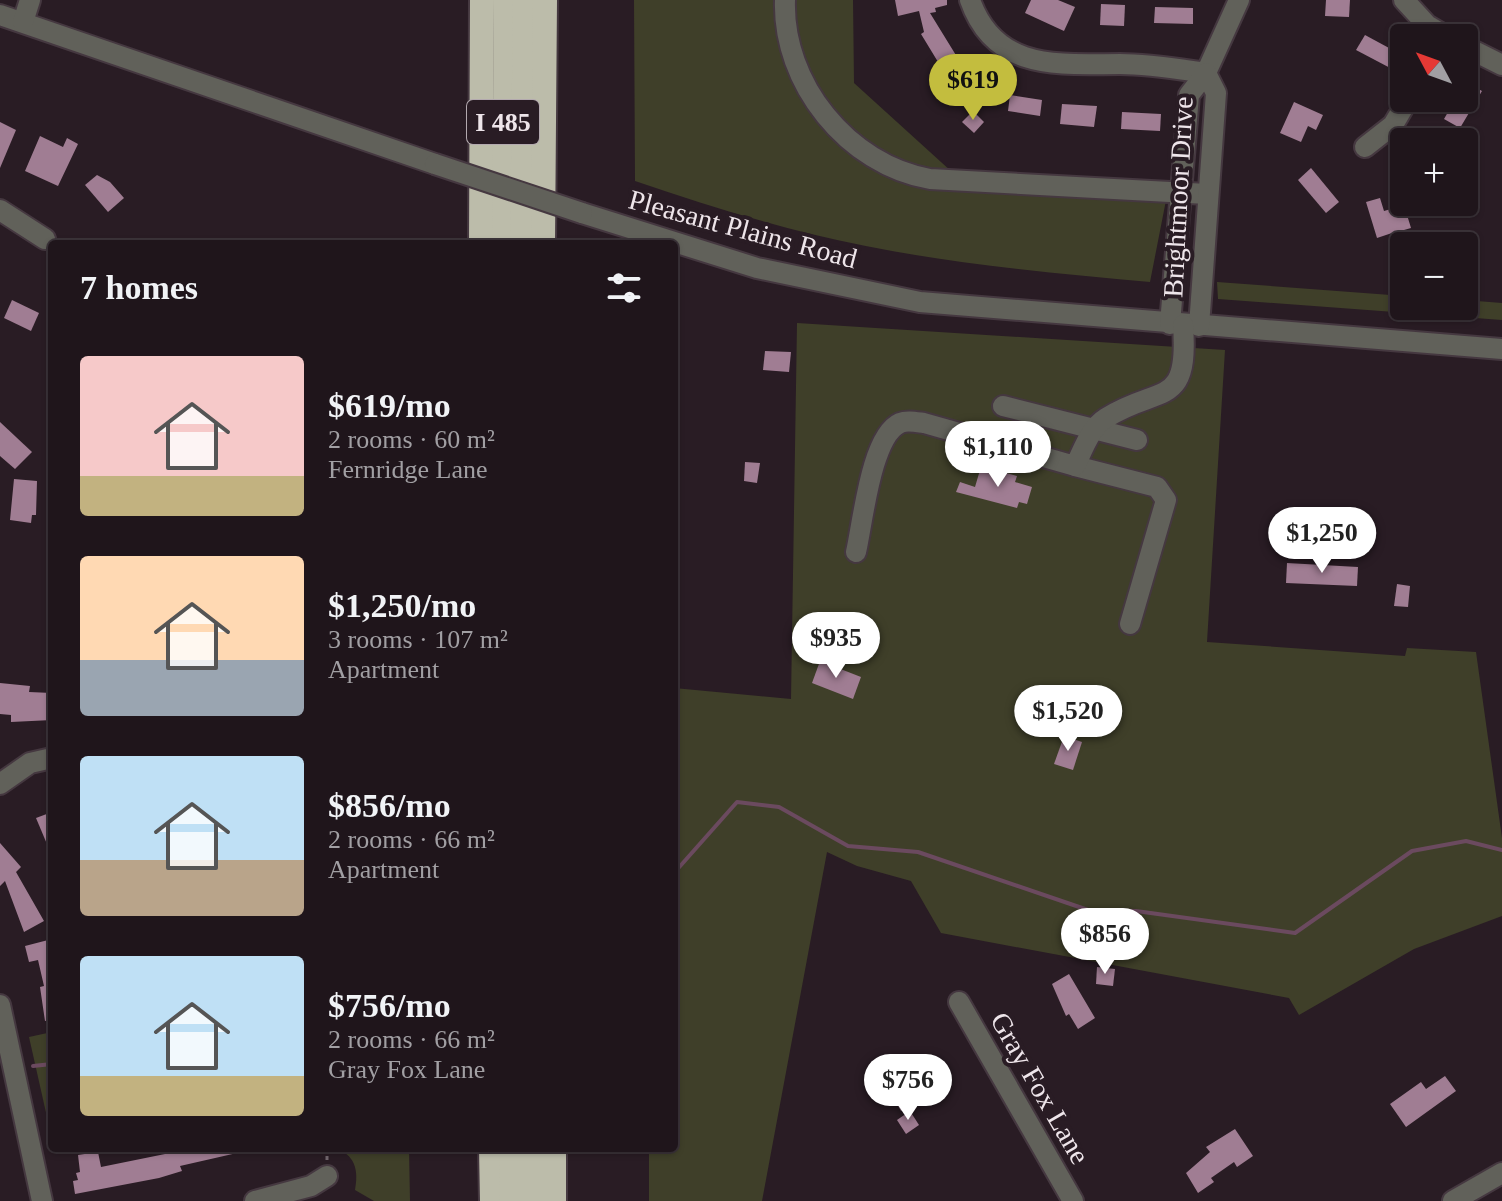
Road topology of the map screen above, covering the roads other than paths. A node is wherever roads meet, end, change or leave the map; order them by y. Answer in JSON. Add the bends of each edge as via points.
{"nodes":[{"id":1,"x":30,"y":0,"type":"edge"},
{"id":2,"x":482,"y":0,"type":"edge"},
{"id":3,"x":506,"y":0,"type":"edge"},
{"id":4,"x":525,"y":0,"type":"edge"},
{"id":5,"x":545,"y":0,"type":"edge"},
{"id":6,"x":785,"y":0,"type":"edge"},
{"id":7,"x":970,"y":0,"type":"edge"},
{"id":8,"x":1239,"y":0,"type":"edge"},
{"id":9,"x":1404,"y":0,"type":"edge"},
{"id":10,"x":3,"y":10,"type":"edge"},
{"id":11,"x":23,"y":22,"type":"junction"},
{"id":12,"x":1428,"y":24,"type":"edge"},
{"id":13,"x":1478,"y":53,"type":"edge"},
{"id":14,"x":1502,"y":65,"type":"edge"},
{"id":15,"x":1206,"y":73,"type":"junction"},
{"id":16,"x":543,"y":109,"type":"junction"},
{"id":17,"x":1401,"y":112,"type":"edge"},
{"id":18,"x":1365,"y":147,"type":"dead end"},
{"id":19,"x":1181,"y":193,"type":"junction"},
{"id":20,"x":1207,"y":194,"type":"junction"},
{"id":21,"x":0,"y":210,"type":"edge"},
{"id":22,"x":45,"y":239,"type":"dead end"},
{"id":23,"x":481,"y":240,"type":"edge"},
{"id":24,"x":504,"y":240,"type":"edge"},
{"id":25,"x":522,"y":240,"type":"edge"},
{"id":26,"x":530,"y":240,"type":"edge"},
{"id":27,"x":543,"y":240,"type":"edge"},
{"id":28,"x":668,"y":240,"type":"edge"},
{"id":29,"x":678,"y":243,"type":"edge"},
{"id":30,"x":1184,"y":325,"type":"junction"},
{"id":31,"x":1502,"y":349,"type":"edge"},
{"id":32,"x":1003,"y":406,"type":"dead end"},
{"id":33,"x":1093,"y":430,"type":"junction"},
{"id":34,"x":1137,"y":440,"type":"dead end"},
{"id":35,"x":1075,"y":466,"type":"junction"},
{"id":36,"x":856,"y":552,"type":"dead end"},
{"id":37,"x":1130,"y":624,"type":"dead end"},
{"id":38,"x":48,"y":759,"type":"edge"},
{"id":39,"x":0,"y":784,"type":"edge"},
{"id":40,"x":959,"y":1002,"type":"dead end"},
{"id":41,"x":0,"y":1005,"type":"edge"},
{"id":42,"x":491,"y":1152,"type":"edge"},
{"id":43,"x":511,"y":1152,"type":"edge"},
{"id":44,"x":534,"y":1152,"type":"edge"},
{"id":45,"x":554,"y":1152,"type":"edge"},
{"id":46,"x":1502,"y":1173,"type":"edge"},
{"id":47,"x":327,"y":1176,"type":"dead end"},
{"id":48,"x":42,"y":1201,"type":"edge"},
{"id":49,"x":255,"y":1201,"type":"edge"},
{"id":50,"x":492,"y":1201,"type":"edge"},
{"id":51,"x":512,"y":1201,"type":"edge"},
{"id":52,"x":534,"y":1201,"type":"edge"},
{"id":53,"x":554,"y":1201,"type":"edge"},
{"id":54,"x":1073,"y":1201,"type":"edge"},
{"id":55,"x":1453,"y":1201,"type":"edge"}],
"edges":[{"from":1,"to":11,"type":"street"},
{"from":2,"to":23,"type":"highway","number":"I 485"},
{"from":3,"to":24,"type":"highway","number":"I 485"},
{"from":4,"to":25,"type":"highway","number":"I 485"},
{"from":5,"to":16,"type":"highway","number":"I 485"},
{"from":6,"to":19,"type":"street","via":[[788,42],[808,93],[838,127],[889,167],[930,179]]},
{"from":7,"to":15,"type":"street","via":[[991,33],[1029,60]]},
{"from":8,"to":15,"type":"street","name":"Brightmoor Drive"},
{"from":9,"to":12,"type":"street"},
{"from":10,"to":11,"type":"street","name":"Pleasant Plains Road"},
{"from":11,"to":28,"type":"street","name":"Pleasant Plains Road","bridge":true},
{"from":13,"to":14,"type":"street"},
{"from":15,"to":19,"type":"street","name":"Brightmoor Drive","via":[[1189,95]]},
{"from":15,"to":20,"type":"street","name":"Brightmoor Drive","via":[[1216,93]]},
{"from":16,"to":26,"type":"highway"},
{"from":16,"to":27,"type":"highway","number":"I 485"},
{"from":17,"to":18,"type":"street"},
{"from":19,"to":20,"type":"street"},
{"from":19,"to":30,"type":"street","name":"Brightmoor Drive"},
{"from":20,"to":30,"type":"street","name":"Brightmoor Drive"},
{"from":21,"to":22,"type":"street"},
{"from":29,"to":30,"type":"street","name":"Pleasant Plains Road","bridge":true,"via":[[757,268],[920,302]]},
{"from":30,"to":31,"type":"street","name":"Pleasant Plains Road"},
{"from":30,"to":33,"type":"street","via":[[1186,361],[1178,382],[1165,394],[1105,418]]},
{"from":32,"to":33,"type":"street"},
{"from":33,"to":34,"type":"street"},
{"from":33,"to":35,"type":"street"},
{"from":35,"to":36,"type":"street","via":[[904,421],[882,440]]},
{"from":35,"to":37,"type":"street","via":[[1157,487],[1166,500]]},
{"from":38,"to":39,"type":"street","via":[[30,763]]},
{"from":40,"to":54,"type":"street","name":"Gray Fox Lane"},
{"from":41,"to":48,"type":"street"},
{"from":42,"to":50,"type":"highway"},
{"from":43,"to":51,"type":"highway"},
{"from":44,"to":52,"type":"highway"},
{"from":45,"to":53,"type":"highway"},
{"from":46,"to":55,"type":"street"},
{"from":47,"to":49,"type":"street","via":[[311,1186]]}]}
